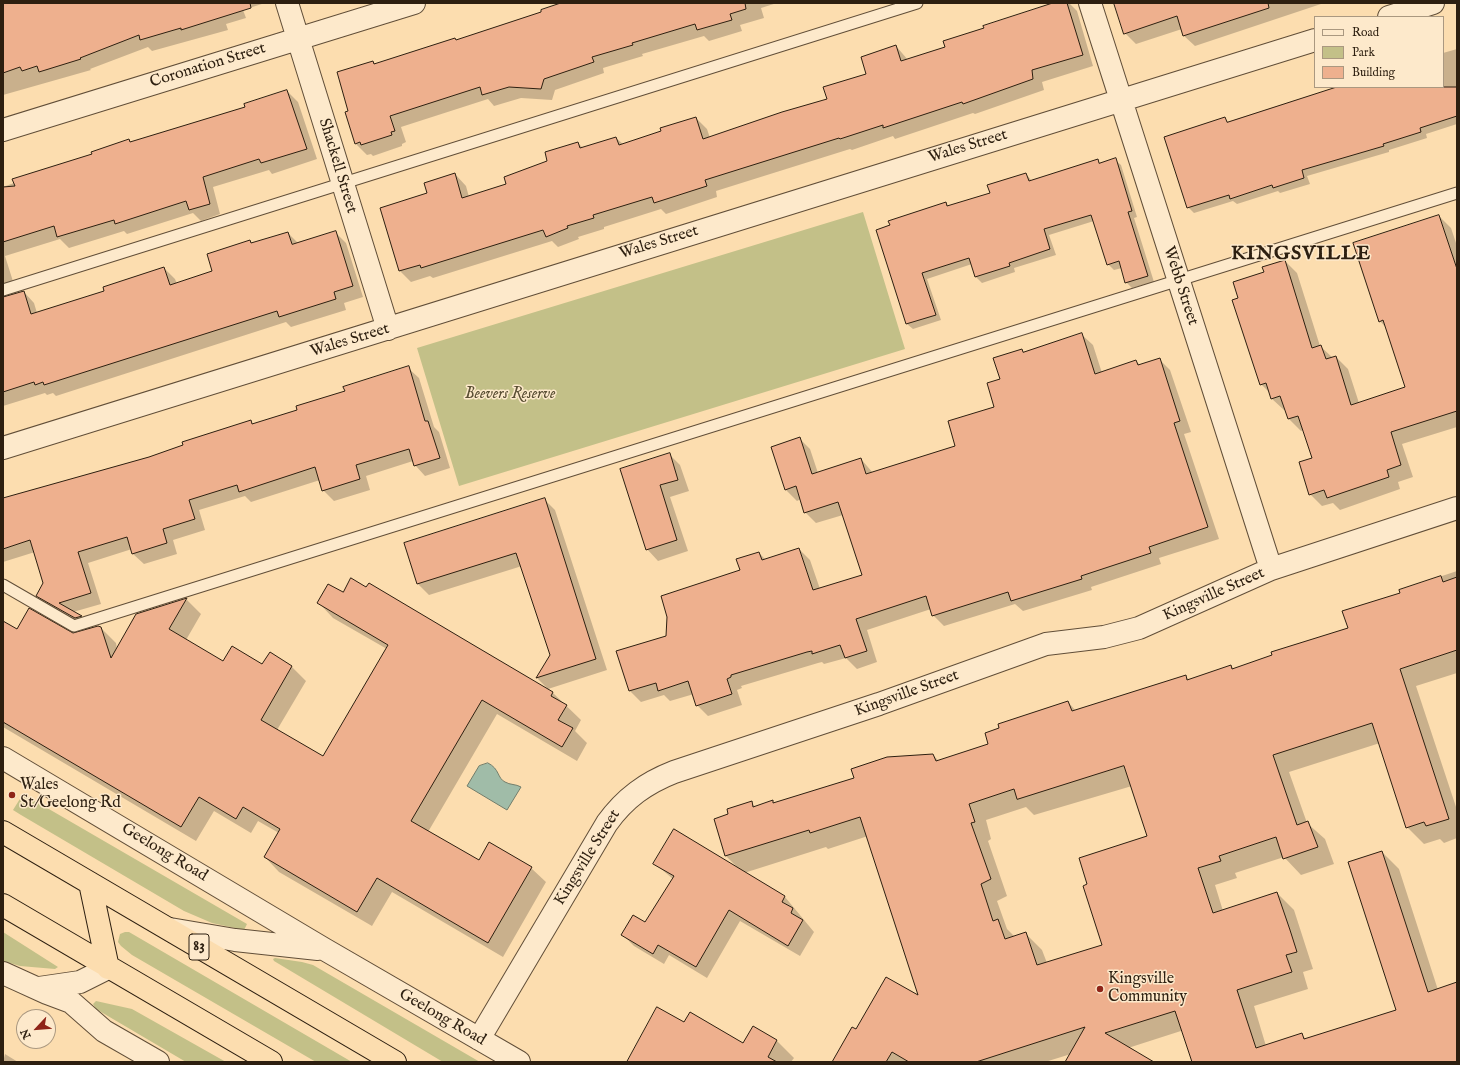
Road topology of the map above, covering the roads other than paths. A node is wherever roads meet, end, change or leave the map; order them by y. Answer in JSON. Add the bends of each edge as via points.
{"nodes":[{"id":1,"x":287,"y":3,"type":"edge"},
{"id":2,"x":414,"y":3,"type":"edge"},
{"id":3,"x":917,"y":3,"type":"edge"},
{"id":4,"x":1090,"y":3,"type":"edge"},
{"id":5,"x":1433,"y":3,"type":"edge"},
{"id":6,"x":1392,"y":16,"type":"edge"},
{"id":7,"x":297,"y":38,"type":"junction"},
{"id":8,"x":1314,"y":40,"type":"edge"},
{"id":9,"x":1121,"y":101,"type":"junction"},
{"id":10,"x":3,"y":130,"type":"edge"},
{"id":11,"x":341,"y":183,"type":"junction"},
{"id":12,"x":1457,"y":193,"type":"edge"},
{"id":13,"x":1178,"y":280,"type":"junction"},
{"id":14,"x":3,"y":290,"type":"edge"},
{"id":15,"x":388,"y":329,"type":"junction"},
{"id":16,"x":3,"y":448,"type":"edge"},
{"id":17,"x":1457,"y":508,"type":"edge"},
{"id":18,"x":1271,"y":569,"type":"junction"},
{"id":19,"x":3,"y":585,"type":"edge"},
{"id":20,"x":3,"y":758,"type":"edge"},
{"id":21,"x":3,"y":832,"type":"edge"},
{"id":22,"x":90,"y":883,"type":"junction"},
{"id":23,"x":3,"y":905,"type":"edge"},
{"id":24,"x":168,"y":929,"type":"junction"},
{"id":25,"x":324,"y":949,"type":"junction"},
{"id":26,"x":108,"y":968,"type":"junction"},
{"id":27,"x":3,"y":972,"type":"edge"},
{"id":28,"x":36,"y":988,"type":"junction"},
{"id":29,"x":479,"y":1039,"type":"junction"},
{"id":30,"x":158,"y":1062,"type":"edge"},
{"id":31,"x":271,"y":1062,"type":"edge"},
{"id":32,"x":395,"y":1062,"type":"edge"},
{"id":33,"x":519,"y":1062,"type":"edge"}],
"edges":[{"from":1,"to":7,"type":"street","name":"Shackell Street"},
{"from":2,"to":7,"type":"street","name":"Coronation Street"},
{"from":3,"to":11,"type":"lane"},
{"from":4,"to":9,"type":"street","name":"Webb Street"},
{"from":5,"to":6,"type":"street"},
{"from":7,"to":10,"type":"street","name":"Coronation Street"},
{"from":7,"to":11,"type":"street","name":"Shackell Street"},
{"from":8,"to":9,"type":"street","name":"Wales Street"},
{"from":9,"to":13,"type":"street","name":"Webb Street"},
{"from":9,"to":15,"type":"street","name":"Wales Street","via":[[873,176]]},
{"from":11,"to":14,"type":"lane"},
{"from":11,"to":15,"type":"street","name":"Shackell Street"},
{"from":12,"to":13,"type":"lane"},
{"from":13,"to":18,"type":"street","name":"Webb Street"},
{"from":13,"to":19,"type":"lane","via":[[74,626]]},
{"from":15,"to":16,"type":"street","name":"Wales Street"},
{"from":17,"to":18,"type":"street","name":"Kingsville Street"},
{"from":18,"to":29,"type":"street","name":"Kingsville Street","via":[[1139,628],[1104,637],[1046,644],[879,704],[674,772],[640,789],[623,802],[607,823]]},
{"from":20,"to":25,"type":"street","name":"Geelong Road"},
{"from":21,"to":22,"type":"highway","name":"Geelong Road","number":"83"},
{"from":22,"to":24,"type":"highway","name":"Geelong Road","number":"83"},
{"from":22,"to":26,"type":"highway"},
{"from":23,"to":26,"type":"highway"},
{"from":24,"to":25,"type":"street","name":"Geelong Road","via":[[229,939]]},
{"from":24,"to":32,"type":"highway","name":"Geelong Road","number":"83"},
{"from":25,"to":29,"type":"street","name":"Geelong Road"},
{"from":26,"to":28,"type":"street","via":[[80,982]]},
{"from":26,"to":31,"type":"highway"},
{"from":27,"to":28,"type":"street"},
{"from":28,"to":30,"type":"street","via":[[71,1002],[104,1031]]},
{"from":29,"to":33,"type":"street","name":"Geelong Road"}]}
